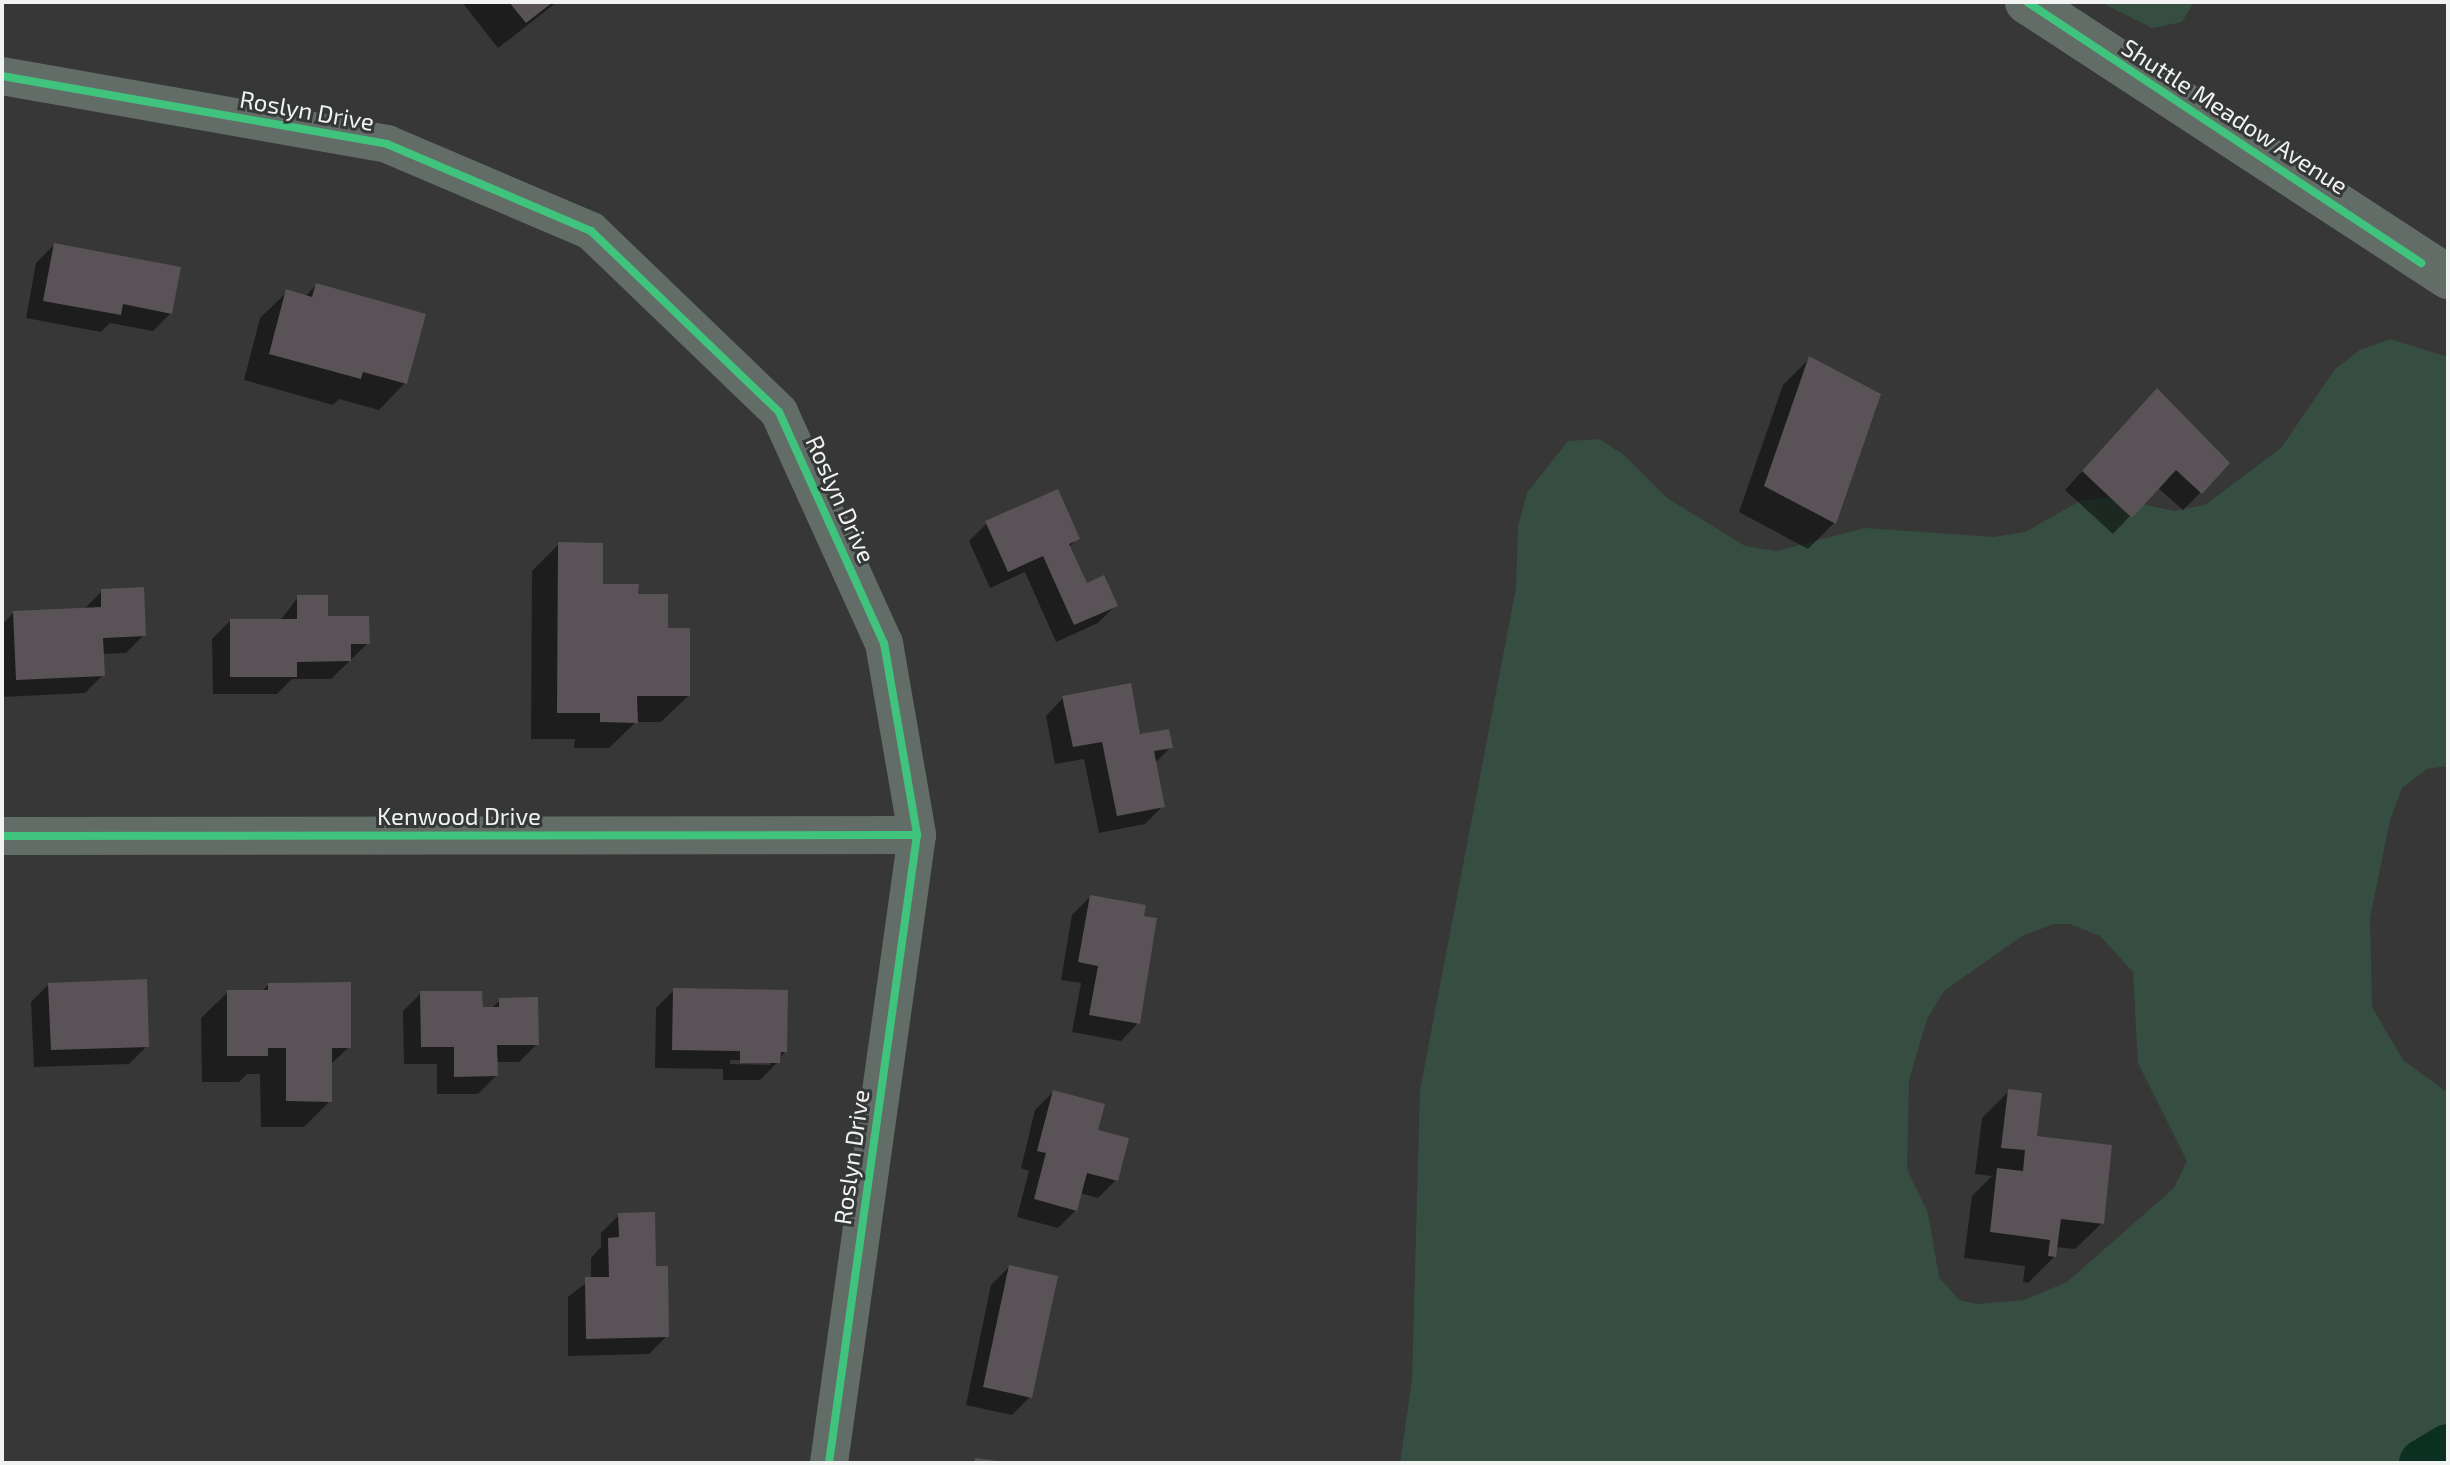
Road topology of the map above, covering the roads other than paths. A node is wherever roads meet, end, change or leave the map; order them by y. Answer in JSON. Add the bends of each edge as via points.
{"nodes":[{"id":1,"x":2027,"y":2,"type":"edge"},
{"id":2,"x":2,"y":76,"type":"edge"},
{"id":3,"x":2448,"y":277,"type":"edge"},
{"id":4,"x":917,"y":835,"type":"junction"},
{"id":5,"x":2,"y":836,"type":"edge"},
{"id":6,"x":829,"y":1463,"type":"edge"}],
"edges":[{"from":1,"to":3,"type":"street","name":"Shuttle Meadow Avenue"},
{"from":2,"to":4,"type":"street","name":"Roslyn Drive","via":[[387,144],[591,231],[779,412],[884,643]]},
{"from":4,"to":5,"type":"street","name":"Kenwood Drive"},
{"from":4,"to":6,"type":"street","name":"Roslyn Drive"}]}
